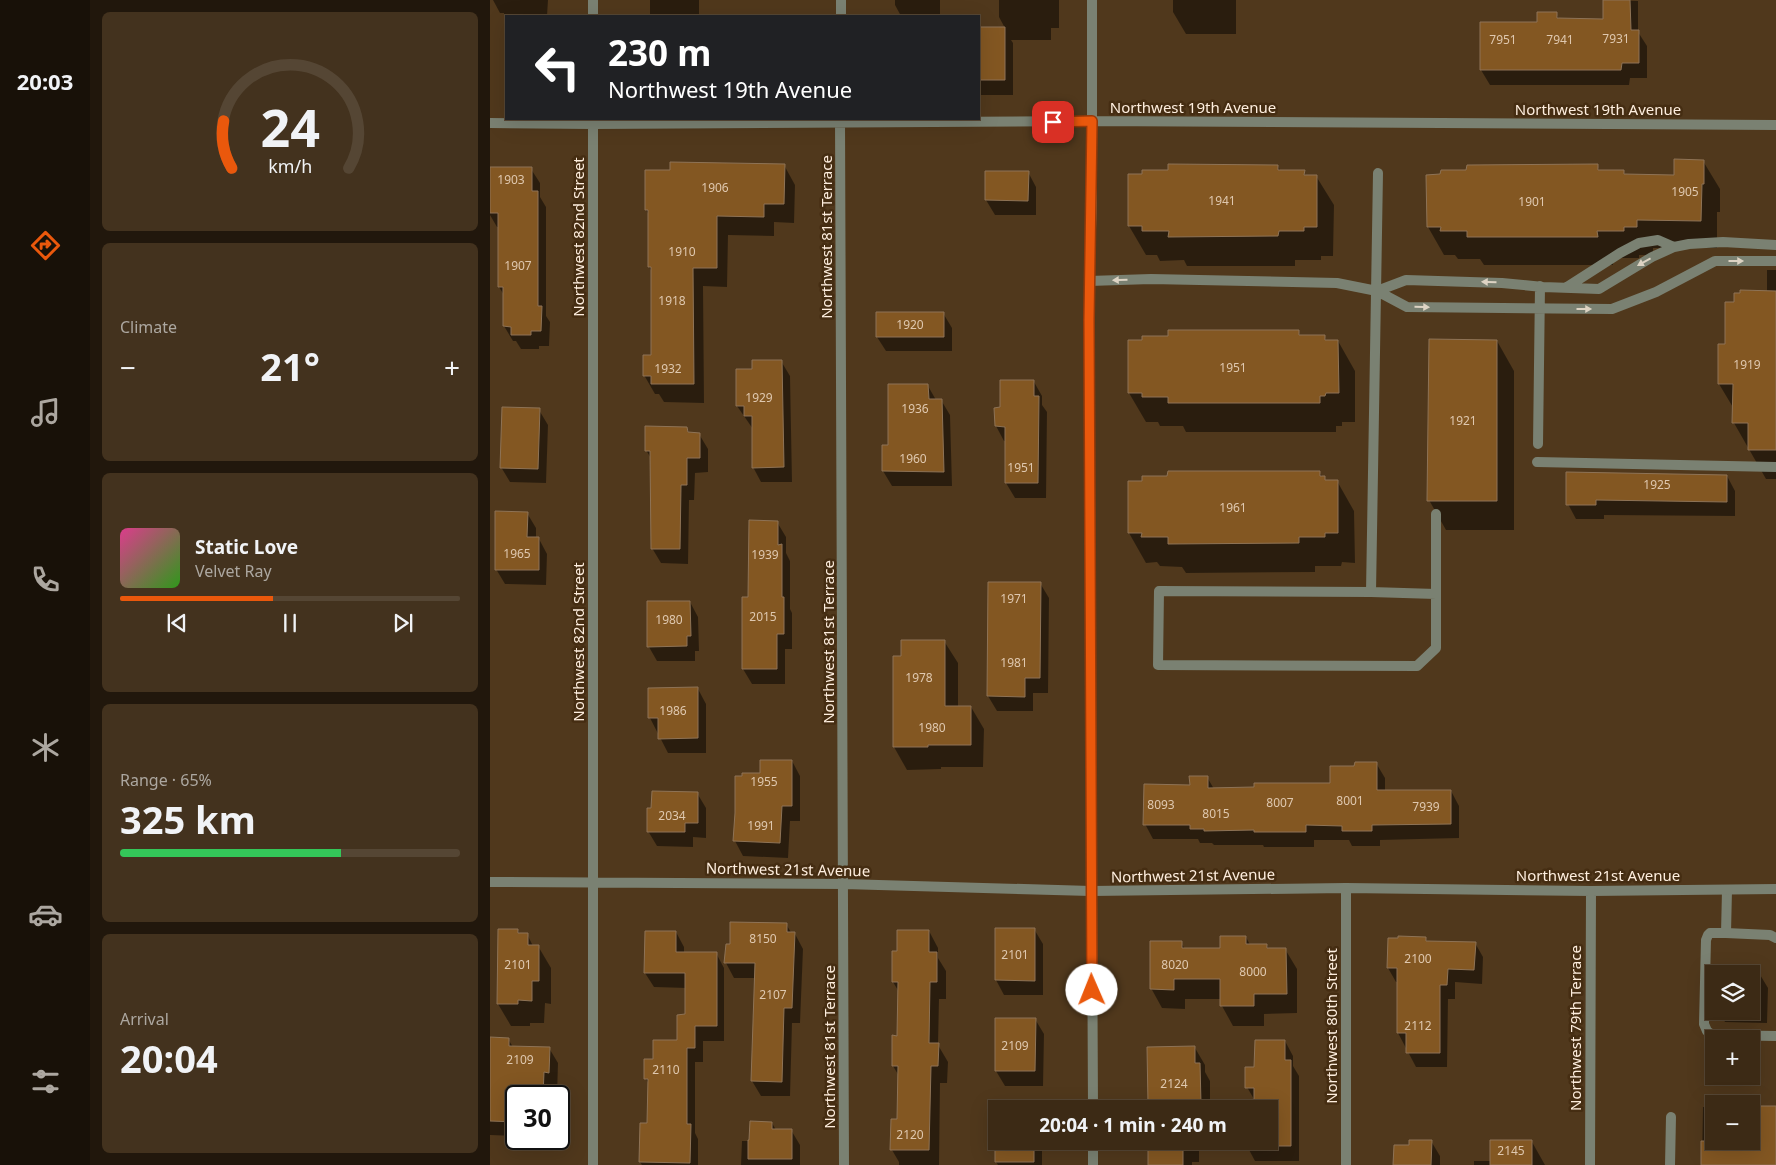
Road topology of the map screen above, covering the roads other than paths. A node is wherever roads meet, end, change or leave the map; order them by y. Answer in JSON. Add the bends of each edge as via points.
{"nodes":[{"id":1,"x":594,"y":0,"type":"edge"},
{"id":2,"x":841,"y":0,"type":"edge"},
{"id":3,"x":1092,"y":0,"type":"edge"},
{"id":4,"x":593,"y":15,"type":"edge"},
{"id":5,"x":841,"y":15,"type":"edge"},
{"id":6,"x":840,"y":121,"type":"edge"},
{"id":7,"x":1092,"y":121,"type":"junction"},
{"id":8,"x":593,"y":122,"type":"edge"},
{"id":9,"x":490,"y":123,"type":"edge"},
{"id":10,"x":1776,"y":125,"type":"edge"},
{"id":11,"x":1378,"y":173,"type":"dead end"},
{"id":12,"x":1776,"y":246,"type":"edge"},
{"id":13,"x":1674,"y":247,"type":"junction"},
{"id":14,"x":1776,"y":261,"type":"edge"},
{"id":15,"x":1089,"y":281,"type":"junction"},
{"id":16,"x":1540,"y":286,"type":"junction"},
{"id":17,"x":1565,"y":287,"type":"junction"},
{"id":18,"x":1377,"y":291,"type":"junction"},
{"id":19,"x":1539,"y":309,"type":"junction"},
{"id":20,"x":1538,"y":444,"type":"dead end"},
{"id":21,"x":1537,"y":462,"type":"dead end"},
{"id":22,"x":1776,"y":467,"type":"edge"},
{"id":23,"x":1436,"y":514,"type":"dead end"},
{"id":24,"x":1371,"y":592,"type":"junction"},
{"id":25,"x":1436,"y":594,"type":"junction"},
{"id":26,"x":490,"y":882,"type":"edge"},
{"id":27,"x":593,"y":882,"type":"junction"},
{"id":28,"x":844,"y":884,"type":"junction"},
{"id":29,"x":1346,"y":888,"type":"junction"},
{"id":30,"x":1776,"y":889,"type":"edge"},
{"id":31,"x":1727,"y":890,"type":"junction"},
{"id":32,"x":1091,"y":891,"type":"junction"},
{"id":33,"x":1591,"y":891,"type":"junction"},
{"id":34,"x":1726,"y":933,"type":"junction"},
{"id":35,"x":1776,"y":938,"type":"edge"},
{"id":36,"x":1776,"y":1036,"type":"edge"},
{"id":37,"x":1093,"y":1100,"type":"edge"},
{"id":38,"x":1671,"y":1116,"type":"dead end"},
{"id":39,"x":1093,"y":1150,"type":"edge"},
{"id":40,"x":593,"y":1165,"type":"edge"},
{"id":41,"x":844,"y":1165,"type":"edge"},
{"id":42,"x":1093,"y":1165,"type":"edge"},
{"id":43,"x":1346,"y":1165,"type":"edge"},
{"id":44,"x":1590,"y":1165,"type":"edge"},
{"id":45,"x":1670,"y":1165,"type":"edge"}],
"edges":[{"from":1,"to":4,"type":"street"},
{"from":2,"to":5,"type":"street"},
{"from":3,"to":7,"type":"street"},
{"from":6,"to":7,"type":"street","name":"Northwest 19th Avenue"},
{"from":6,"to":8,"type":"street","name":"Northwest 19th Avenue"},
{"from":6,"to":28,"type":"street","name":"Northwest 81st Terrace"},
{"from":7,"to":10,"type":"street","name":"Northwest 19th Avenue"},
{"from":7,"to":15,"type":"street"},
{"from":8,"to":9,"type":"street","name":"Northwest 19th Avenue"},
{"from":8,"to":27,"type":"street","name":"Northwest 82nd Street"},
{"from":11,"to":18,"type":"street"},
{"from":12,"to":13,"type":"street","via":[[1723,242]]},
{"from":13,"to":17,"type":"street","one_way":true,"via":[[1599,288]]},
{"from":13,"to":17,"type":"street","via":[[1658,240],[1639,244]]},
{"from":19,"to":14,"type":"street","one_way":true,"via":[[1612,309],[1656,292],[1715,261]]},
{"from":18,"to":15,"type":"street","one_way":true,"via":[[1337,283]]},
{"from":15,"to":32,"type":"street"},
{"from":16,"to":17,"type":"street"},
{"from":16,"to":18,"type":"street","one_way":true,"via":[[1406,280]]},
{"from":16,"to":19,"type":"street"},
{"from":18,"to":19,"type":"street","one_way":true,"via":[[1407,307]]},
{"from":18,"to":24,"type":"street"},
{"from":19,"to":20,"type":"street"},
{"from":21,"to":22,"type":"street"},
{"from":23,"to":25,"type":"street"},
{"from":24,"to":25,"type":"street"},
{"from":24,"to":25,"type":"street","via":[[1159,590],[1158,665],[1417,666],[1436,648]]},
{"from":26,"to":27,"type":"street","name":"Northwest 21st Avenue"},
{"from":27,"to":28,"type":"street","name":"Northwest 21st Avenue"},
{"from":27,"to":40,"type":"street","name":"Northwest 82nd Street"},
{"from":28,"to":32,"type":"street","name":"Northwest 21st Avenue"},
{"from":28,"to":41,"type":"street","name":"Northwest 81st Terrace"},
{"from":29,"to":32,"type":"street","name":"Northwest 21st Avenue"},
{"from":29,"to":33,"type":"street","name":"Northwest 21st Avenue"},
{"from":29,"to":43,"type":"street","name":"Northwest 80th Street"},
{"from":30,"to":31,"type":"street","name":"Northwest 21st Avenue"},
{"from":31,"to":33,"type":"street","name":"Northwest 21st Avenue"},
{"from":31,"to":34,"type":"street"},
{"from":32,"to":37,"type":"street"},
{"from":33,"to":44,"type":"street","name":"Northwest 79th Terrace"},
{"from":34,"to":35,"type":"street"},
{"from":34,"to":36,"type":"street","via":[[1710,933],[1706,940],[1704,1024],[1707,1031],[1712,1035]]},
{"from":38,"to":45,"type":"street"},
{"from":39,"to":42,"type":"street"}]}
